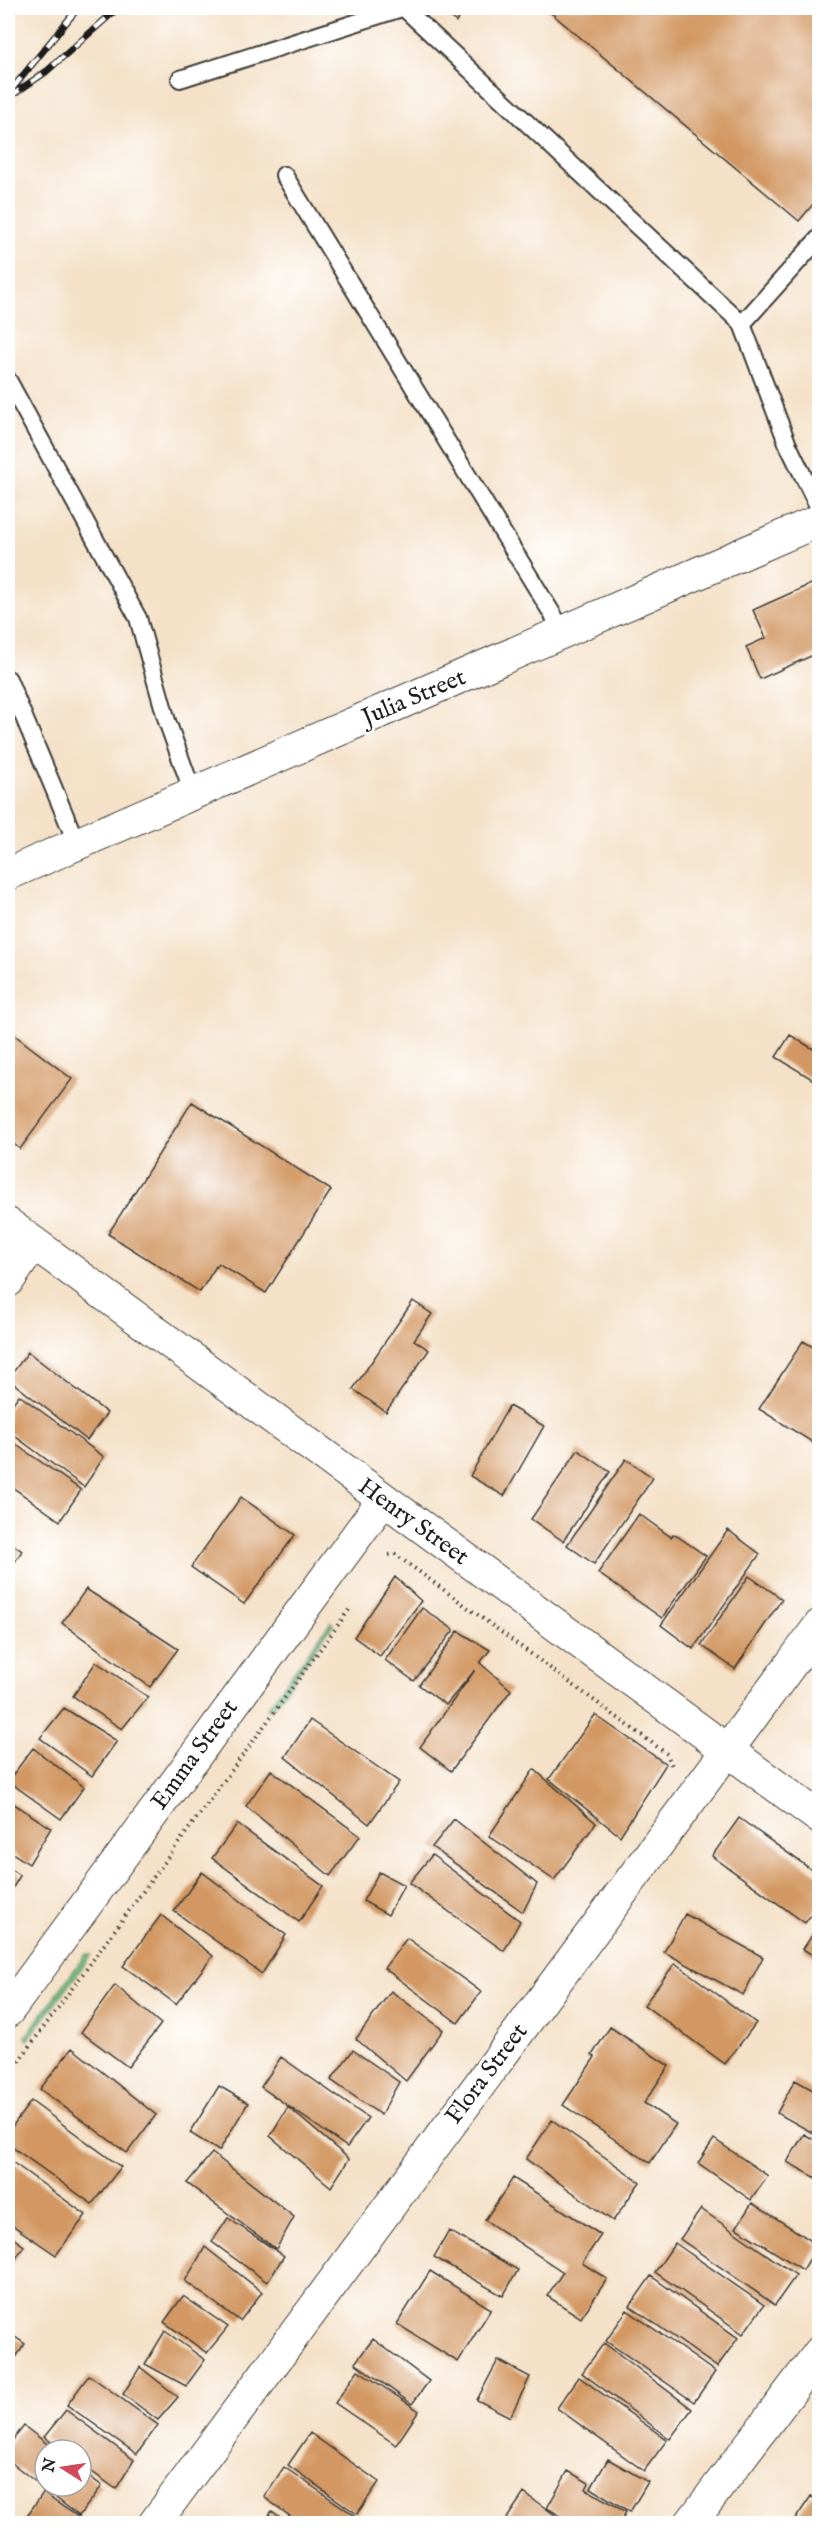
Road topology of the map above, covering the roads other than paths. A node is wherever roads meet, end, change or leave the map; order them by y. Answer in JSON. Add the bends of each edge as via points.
{"nodes":[{"id":1,"x":403,"y":8,"type":"edge"},
{"id":2,"x":180,"y":79,"type":"dead end"},
{"id":3,"x":284,"y":175,"type":"dead end"},
{"id":4,"x":819,"y":237,"type":"edge"},
{"id":5,"x":742,"y":324,"type":"junction"},
{"id":6,"x":8,"y":380,"type":"edge"},
{"id":7,"x":819,"y":510,"type":"edge"},
{"id":8,"x":819,"y":520,"type":"edge"},
{"id":9,"x":564,"y":633,"type":"junction"},
{"id":10,"x":8,"y":679,"type":"edge"},
{"id":11,"x":193,"y":793,"type":"junction"},
{"id":12,"x":76,"y":844,"type":"junction"},
{"id":13,"x":8,"y":874,"type":"edge"},
{"id":14,"x":8,"y":1224,"type":"edge"},
{"id":15,"x":34,"y":1243,"type":"junction"},
{"id":16,"x":8,"y":1281,"type":"edge"},
{"id":17,"x":382,"y":1500,"type":"junction"},
{"id":18,"x":819,"y":1625,"type":"edge"},
{"id":19,"x":727,"y":1750,"type":"junction"},
{"id":20,"x":819,"y":1818,"type":"edge"},
{"id":21,"x":8,"y":2011,"type":"edge"},
{"id":22,"x":819,"y":2352,"type":"edge"},
{"id":23,"x":154,"y":2523,"type":"edge"},
{"id":24,"x":690,"y":2523,"type":"edge"}],
"edges":[{"from":1,"to":2,"type":"lane"},
{"from":1,"to":5,"type":"lane"},
{"from":3,"to":9,"type":"lane"},
{"from":4,"to":5,"type":"lane"},
{"from":5,"to":7,"type":"lane","via":[[788,445]]},
{"from":6,"to":11,"type":"lane","via":[[138,618],[167,721]]},
{"from":8,"to":9,"type":"street","name":"Julia Street"},
{"from":9,"to":11,"type":"street","name":"Julia Street"},
{"from":10,"to":12,"type":"lane"},
{"from":11,"to":12,"type":"street","name":"Julia Street"},
{"from":12,"to":13,"type":"street","name":"Julia Street"},
{"from":14,"to":15,"type":"street","name":"Henry Street"},
{"from":15,"to":16,"type":"street"},
{"from":15,"to":17,"type":"street","name":"Henry Street"},
{"from":17,"to":19,"type":"street","name":"Henry Street"},
{"from":17,"to":21,"type":"street","name":"Emma Street"},
{"from":18,"to":19,"type":"street","name":"Flora Street"},
{"from":19,"to":20,"type":"street","name":"Henry Street"},
{"from":19,"to":23,"type":"street","name":"Flora Street"},
{"from":22,"to":24,"type":"street"}]}
